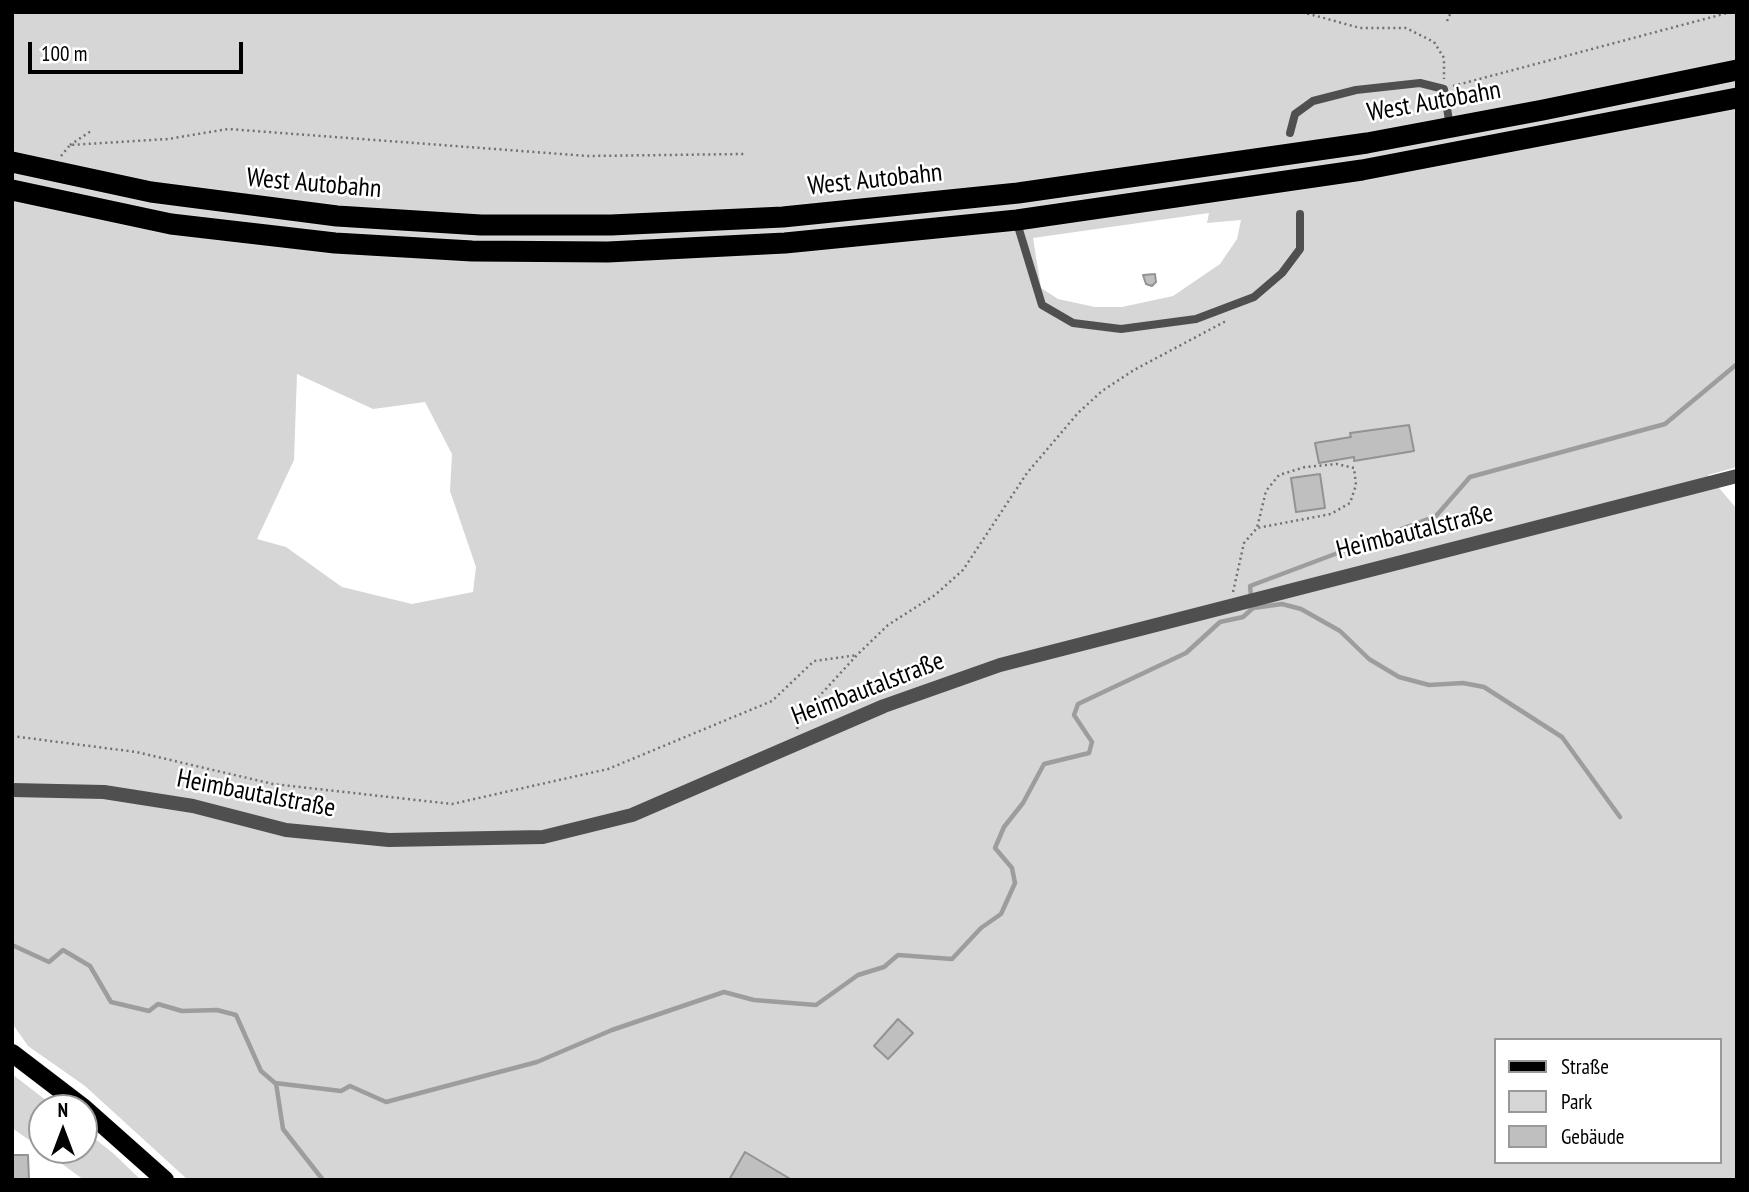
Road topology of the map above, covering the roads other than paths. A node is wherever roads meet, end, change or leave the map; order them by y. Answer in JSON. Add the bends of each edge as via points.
{"nodes":[{"id":1,"x":1737,"y":70,"type":"edge"},
{"id":2,"x":1737,"y":98,"type":"edge"},
{"id":3,"x":1450,"y":128,"type":"junction"},
{"id":4,"x":1290,"y":133,"type":"dead end"},
{"id":5,"x":12,"y":162,"type":"edge"},
{"id":6,"x":12,"y":190,"type":"edge"},
{"id":7,"x":1300,"y":214,"type":"dead end"},
{"id":8,"x":1017,"y":220,"type":"junction"},
{"id":9,"x":1737,"y":476,"type":"edge"},
{"id":10,"x":12,"y":790,"type":"edge"},
{"id":11,"x":12,"y":1053,"type":"edge"},
{"id":12,"x":66,"y":1094,"type":"edge"},
{"id":13,"x":98,"y":1120,"type":"edge"},
{"id":14,"x":165,"y":1180,"type":"edge"}],
"edges":[{"from":1,"to":3,"type":"highway","name":"West Autobahn"},
{"from":2,"to":8,"type":"highway","name":"West Autobahn","via":[[1362,170]]},
{"from":3,"to":4,"type":"lane","via":[[1444,89],[1420,83],[1313,100],[1295,114]]},
{"from":3,"to":5,"type":"highway","name":"West Autobahn","via":[[1018,193],[783,218],[611,225],[481,225],[337,216],[165,194]]},
{"from":6,"to":8,"type":"highway","name":"West Autobahn","via":[[171,224],[335,243],[472,251],[608,252],[785,243]]},
{"from":7,"to":8,"type":"lane","via":[[1300,249],[1282,273],[1254,297],[1196,318],[1121,329],[1073,323],[1042,305]]},
{"from":9,"to":10,"type":"street","name":"Heimbautalstraße","via":[[1000,665],[884,706],[632,815],[530,837],[389,840],[286,830],[193,806],[104,792]]},
{"from":11,"to":12,"type":"main road"},
{"from":13,"to":14,"type":"main road"}]}
